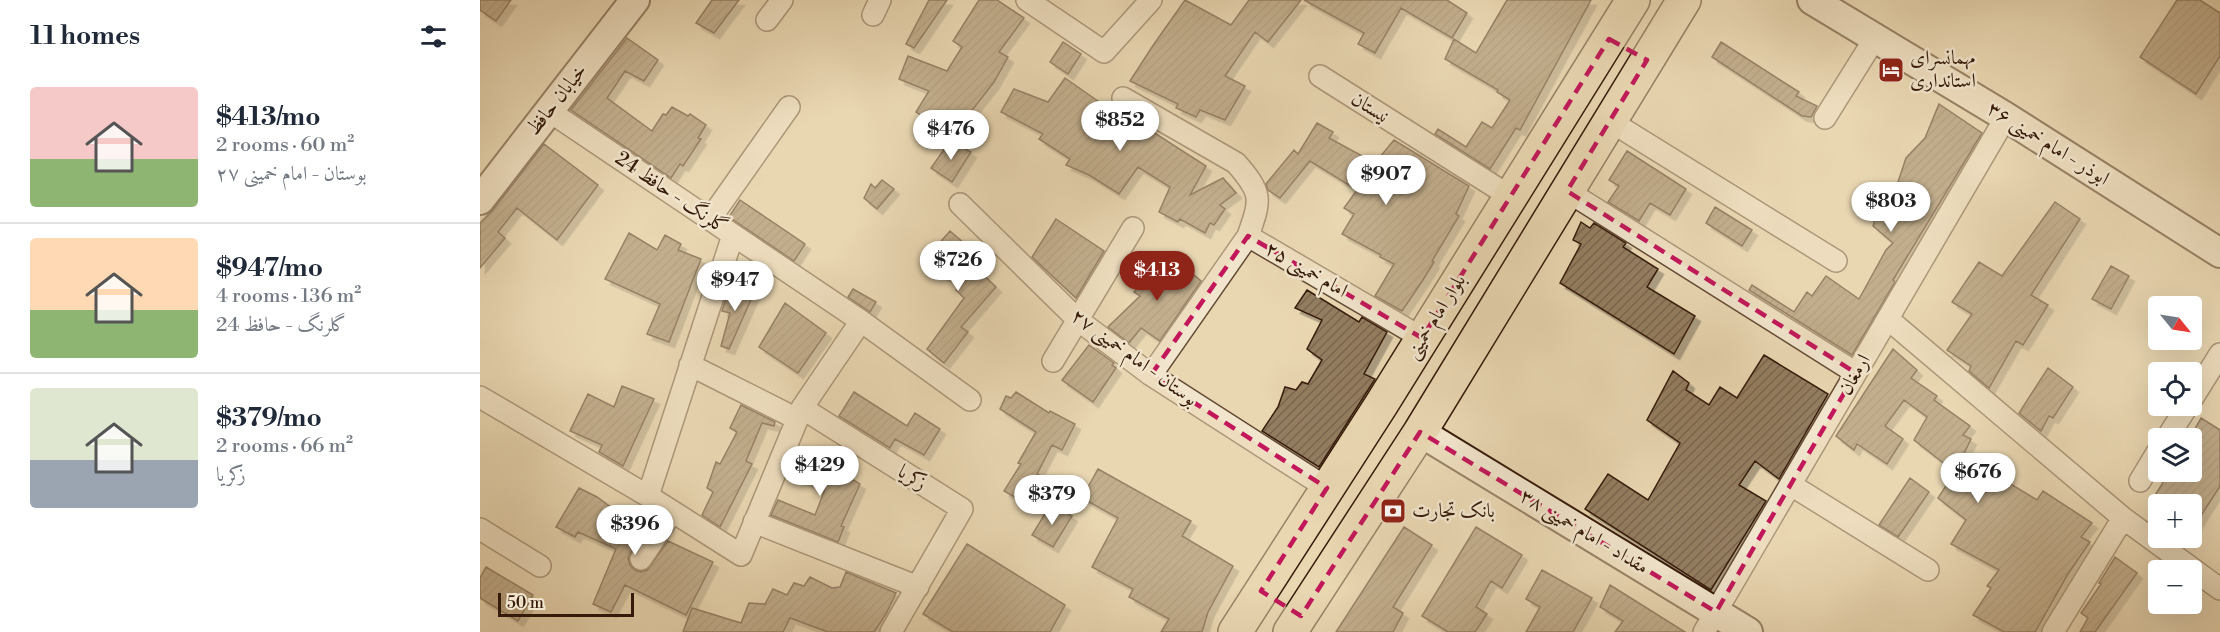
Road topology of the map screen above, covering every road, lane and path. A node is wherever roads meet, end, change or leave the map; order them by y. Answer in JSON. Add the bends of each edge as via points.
{"nodes":[{"id":1,"x":610,"y":0,"type":"edge"},
{"id":2,"x":634,"y":0,"type":"edge"},
{"id":3,"x":782,"y":0,"type":"edge"},
{"id":4,"x":1027,"y":0,"type":"edge"},
{"id":5,"x":1150,"y":0,"type":"edge"},
{"id":6,"x":1633,"y":0,"type":"edge"},
{"id":7,"x":1684,"y":0,"type":"edge"},
{"id":8,"x":1812,"y":0,"type":"edge"},
{"id":9,"x":767,"y":20,"type":"dead end"},
{"id":10,"x":1875,"y":38,"type":"junction"},
{"id":11,"x":1609,"y":39,"type":"junction"},
{"id":12,"x":1647,"y":60,"type":"junction"},
{"id":13,"x":1320,"y":76,"type":"dead end"},
{"id":14,"x":1123,"y":98,"type":"dead end"},
{"id":15,"x":789,"y":107,"type":"dead end"},
{"id":16,"x":549,"y":111,"type":"junction"},
{"id":17,"x":2006,"y":117,"type":"junction"},
{"id":18,"x":1825,"y":118,"type":"dead end"},
{"id":19,"x":1610,"y":121,"type":"junction"},
{"id":20,"x":480,"y":169,"type":"edge"},
{"id":21,"x":1567,"y":191,"type":"junction"},
{"id":22,"x":1510,"y":197,"type":"junction"},
{"id":23,"x":480,"y":200,"type":"edge"},
{"id":24,"x":960,"y":204,"type":"dead end"},
{"id":25,"x":710,"y":219,"type":"junction"},
{"id":26,"x":1133,"y":228,"type":"dead end"},
{"id":27,"x":733,"y":235,"type":"junction"},
{"id":28,"x":1248,"y":236,"type":"junction"},
{"id":29,"x":2220,"y":253,"type":"edge"},
{"id":30,"x":1836,"y":261,"type":"dead end"},
{"id":31,"x":1888,"y":319,"type":"junction"},
{"id":32,"x":1078,"y":320,"type":"junction"},
{"id":33,"x":861,"y":321,"type":"junction"},
{"id":34,"x":1422,"y":338,"type":"junction"},
{"id":35,"x":2220,"y":354,"type":"edge"},
{"id":36,"x":1053,"y":361,"type":"dead end"},
{"id":37,"x":690,"y":364,"type":"junction"},
{"id":38,"x":1856,"y":373,"type":"junction"},
{"id":39,"x":1151,"y":375,"type":"junction"},
{"id":40,"x":2202,"y":383,"type":"edge"},
{"id":41,"x":480,"y":397,"type":"edge"},
{"id":42,"x":970,"y":400,"type":"dead end"},
{"id":43,"x":799,"y":413,"type":"junction"},
{"id":44,"x":1420,"y":432,"type":"junction"},
{"id":45,"x":2148,"y":468,"type":"edge"},
{"id":46,"x":2140,"y":481,"type":"dead end"},
{"id":47,"x":1791,"y":485,"type":"junction"},
{"id":48,"x":1328,"y":488,"type":"junction"},
{"id":49,"x":648,"y":496,"type":"junction"},
{"id":50,"x":672,"y":512,"type":"junction"},
{"id":51,"x":2123,"y":518,"type":"junction"},
{"id":52,"x":754,"y":522,"type":"junction"},
{"id":53,"x":480,"y":530,"type":"edge"},
{"id":54,"x":641,"y":559,"type":"dead end"},
{"id":55,"x":540,"y":566,"type":"dead end"},
{"id":56,"x":1928,"y":570,"type":"dead end"},
{"id":57,"x":918,"y":587,"type":"junction"},
{"id":58,"x":2220,"y":589,"type":"edge"},
{"id":59,"x":1261,"y":591,"type":"junction"},
{"id":60,"x":1710,"y":622,"type":"edge"},
{"id":61,"x":1295,"y":624,"type":"edge"},
{"id":62,"x":891,"y":632,"type":"edge"},
{"id":63,"x":1235,"y":632,"type":"edge"},
{"id":64,"x":1748,"y":632,"type":"edge"},
{"id":65,"x":2053,"y":632,"type":"edge"}],
"edges":[{"from":1,"to":20,"type":"street","name":"خیابان حافظ"},
{"from":2,"to":16,"type":"street","name":"خیابان حافظ"},
{"from":3,"to":9,"type":"street"},
{"from":4,"to":5,"type":"street","via":[[1104,52]]},
{"from":6,"to":11,"type":"main road","name":"بلوار امام خمینی"},
{"from":7,"to":12,"type":"main road"},
{"from":8,"to":10,"type":"street","name":"ابوذر - امام خمینی ۳۶"},
{"from":10,"to":17,"type":"street","name":"ابوذر - امام خمینی ۳۶"},
{"from":10,"to":18,"type":"street"},
{"from":11,"to":12,"type":"main road"},
{"from":11,"to":22,"type":"main road","name":"بلوار امام خمینی"},
{"from":12,"to":19,"type":"main road"},
{"from":13,"to":22,"type":"street","name":"نیستان"},
{"from":14,"to":28,"type":"street","name":"امام خمینی ۲۵","via":[[1236,163],[1258,195]]},
{"from":15,"to":25,"type":"street"},
{"from":16,"to":23,"type":"street","name":"خیابان حافظ"},
{"from":16,"to":25,"type":"street","name":"گلرنگ - حافظ 24"},
{"from":17,"to":29,"type":"street","name":"ابوذر - امام خمینی ۳۶"},
{"from":17,"to":31,"type":"street","name":"ارمغان"},
{"from":19,"to":21,"type":"main road"},
{"from":19,"to":30,"type":"street"},
{"from":21,"to":38,"type":"street"},
{"from":21,"to":44,"type":"main road"},
{"from":22,"to":34,"type":"main road","name":"بلوار امام خمینی"},
{"from":24,"to":32,"type":"street","name":"بوستان - امام خمینی ۲۷"},
{"from":25,"to":27,"type":"street","name":"گلرنگ - حافظ 24"},
{"from":26,"to":32,"type":"street"},
{"from":27,"to":33,"type":"street","name":"گلرنگ - حافظ 24"},
{"from":27,"to":37,"type":"street"},
{"from":28,"to":34,"type":"street","name":"امام خمینی ۲۵"},
{"from":28,"to":39,"type":"street"},
{"from":31,"to":38,"type":"street","name":"ارمغان"},
{"from":31,"to":51,"type":"street"},
{"from":32,"to":36,"type":"street"},
{"from":32,"to":39,"type":"street","name":"بوستان - امام خمینی ۲۷"},
{"from":33,"to":42,"type":"street","name":"گلرنگ - حافظ 24"},
{"from":33,"to":43,"type":"street"},
{"from":34,"to":48,"type":"main road","name":"بلوار امام خمینی"},
{"from":35,"to":40,"type":"street"},
{"from":37,"to":43,"type":"street"},
{"from":37,"to":49,"type":"street"},
{"from":38,"to":47,"type":"street","name":"ارمغان"},
{"from":39,"to":48,"type":"street","name":"بوستان - امام خمینی ۲۷"},
{"from":41,"to":49,"type":"street"},
{"from":43,"to":52,"type":"street"},
{"from":43,"to":57,"type":"street","name":"زکریا","via":[[962,509]]},
{"from":44,"to":60,"type":"street","name":"مقداد - امام خمینی ۳۸"},
{"from":44,"to":61,"type":"main road"},
{"from":45,"to":46,"type":"street"},
{"from":47,"to":56,"type":"street"},
{"from":47,"to":60,"type":"street","name":"ارمغان"},
{"from":48,"to":59,"type":"main road","name":"بلوار امام خمینی"},
{"from":49,"to":50,"type":"street"},
{"from":50,"to":52,"type":"street","via":[[741,555]]},
{"from":50,"to":54,"type":"street"},
{"from":51,"to":58,"type":"street"},
{"from":51,"to":65,"type":"street"},
{"from":52,"to":57,"type":"street"},
{"from":53,"to":55,"type":"street"},
{"from":57,"to":62,"type":"street","name":"زکریا"},
{"from":59,"to":61,"type":"main road"},
{"from":59,"to":63,"type":"main road","name":"بلوار امام خمینی"},
{"from":60,"to":64,"type":"street","name":"مقداد - امام خمینی ۳۸"}]}
